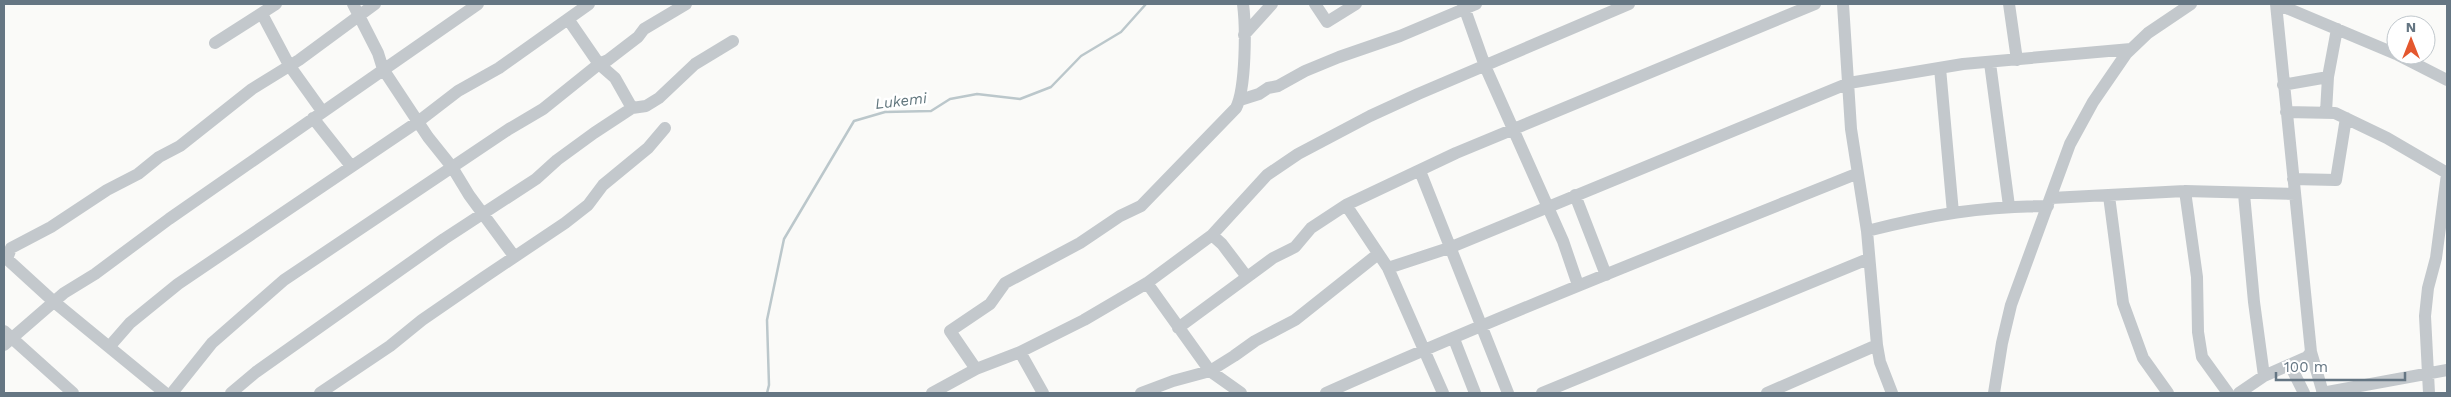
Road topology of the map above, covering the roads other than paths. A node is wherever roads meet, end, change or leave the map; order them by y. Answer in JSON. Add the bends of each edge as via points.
{"nodes":[{"id":1,"x":276,"y":4,"type":"edge"},
{"id":2,"x":375,"y":4,"type":"edge"},
{"id":3,"x":478,"y":4,"type":"edge"},
{"id":4,"x":589,"y":4,"type":"edge"},
{"id":5,"x":686,"y":4,"type":"edge"},
{"id":6,"x":1243,"y":4,"type":"edge"},
{"id":7,"x":1272,"y":4,"type":"edge"},
{"id":8,"x":1315,"y":4,"type":"edge"},
{"id":9,"x":1356,"y":4,"type":"edge"},
{"id":10,"x":1629,"y":4,"type":"edge"},
{"id":11,"x":1815,"y":4,"type":"edge"},
{"id":12,"x":1843,"y":4,"type":"edge"},
{"id":13,"x":2009,"y":4,"type":"edge"},
{"id":14,"x":2191,"y":4,"type":"edge"},
{"id":15,"x":2277,"y":4,"type":"edge"},
{"id":16,"x":1468,"y":5,"type":"edge"},
{"id":17,"x":2179,"y":8,"type":"edge"},
{"id":18,"x":356,"y":9,"type":"edge"},
{"id":19,"x":262,"y":14,"type":"junction"},
{"id":20,"x":568,"y":19,"type":"junction"},
{"id":21,"x":2337,"y":29,"type":"junction"},
{"id":22,"x":1244,"y":35,"type":"junction"},
{"id":23,"x":733,"y":41,"type":"dead end"},
{"id":24,"x":215,"y":43,"type":"dead end"},
{"id":25,"x":2131,"y":49,"type":"junction"},
{"id":26,"x":2386,"y":49,"type":"edge"},
{"id":27,"x":2017,"y":60,"type":"junction"},
{"id":28,"x":1990,"y":63,"type":"junction"},
{"id":29,"x":598,"y":64,"type":"junction"},
{"id":30,"x":289,"y":65,"type":"junction"},
{"id":31,"x":2418,"y":65,"type":"edge"},
{"id":32,"x":1485,"y":66,"type":"junction"},
{"id":33,"x":1940,"y":68,"type":"junction"},
{"id":34,"x":383,"y":69,"type":"junction"},
{"id":35,"x":2328,"y":77,"type":"junction"},
{"id":36,"x":2447,"y":80,"type":"edge"},
{"id":37,"x":1849,"y":83,"type":"junction"},
{"id":38,"x":2283,"y":85,"type":"junction"},
{"id":39,"x":1240,"y":100,"type":"junction"},
{"id":40,"x":632,"y":108,"type":"junction"},
{"id":41,"x":2286,"y":112,"type":"junction"},
{"id":42,"x":2326,"y":112,"type":"junction"},
{"id":43,"x":317,"y":114,"type":"junction"},
{"id":44,"x":2346,"y":118,"type":"junction"},
{"id":45,"x":419,"y":121,"type":"junction"},
{"id":46,"x":665,"y":128,"type":"dead end"},
{"id":47,"x":1513,"y":129,"type":"junction"},
{"id":48,"x":351,"y":166,"type":"junction"},
{"id":49,"x":452,"y":167,"type":"junction"},
{"id":50,"x":1420,"y":171,"type":"junction"},
{"id":51,"x":1856,"y":174,"type":"junction"},
{"id":52,"x":2293,"y":179,"type":"junction"},
{"id":53,"x":2447,"y":180,"type":"edge"},
{"id":54,"x":2185,"y":191,"type":"junction"},
{"id":55,"x":2244,"y":194,"type":"junction"},
{"id":56,"x":2295,"y":194,"type":"junction"},
{"id":57,"x":1575,"y":195,"type":"junction"},
{"id":58,"x":2109,"y":196,"type":"junction"},
{"id":59,"x":2049,"y":202,"type":"junction"},
{"id":60,"x":1346,"y":205,"type":"junction"},
{"id":61,"x":2009,"y":206,"type":"junction"},
{"id":62,"x":1547,"y":207,"type":"junction"},
{"id":63,"x":482,"y":213,"type":"junction"},
{"id":64,"x":1953,"y":213,"type":"junction"},
{"id":65,"x":1867,"y":231,"type":"junction"},
{"id":66,"x":1212,"y":236,"type":"junction"},
{"id":67,"x":1449,"y":248,"type":"junction"},
{"id":68,"x":1378,"y":254,"type":"junction"},
{"id":69,"x":514,"y":256,"type":"junction"},
{"id":70,"x":1868,"y":260,"type":"junction"},
{"id":71,"x":1388,"y":268,"type":"junction"},
{"id":72,"x":1606,"y":275,"type":"junction"},
{"id":73,"x":1247,"y":277,"type":"junction"},
{"id":74,"x":1147,"y":283,"type":"junction"},
{"id":75,"x":1578,"y":286,"type":"junction"},
{"id":76,"x":53,"y":301,"type":"junction"},
{"id":77,"x":1482,"y":327,"type":"junction"},
{"id":78,"x":1178,"y":328,"type":"junction"},
{"id":79,"x":6,"y":338,"type":"edge"},
{"id":80,"x":1454,"y":339,"type":"junction"},
{"id":81,"x":1877,"y":345,"type":"junction"},
{"id":82,"x":109,"y":347,"type":"junction"},
{"id":83,"x":1424,"y":350,"type":"junction"},
{"id":84,"x":1020,"y":352,"type":"junction"},
{"id":85,"x":2311,"y":352,"type":"junction"},
{"id":86,"x":2290,"y":365,"type":"junction"},
{"id":87,"x":976,"y":369,"type":"junction"},
{"id":88,"x":2447,"y":370,"type":"edge"},
{"id":89,"x":1210,"y":371,"type":"junction"},
{"id":90,"x":2427,"y":374,"type":"junction"},
{"id":91,"x":2264,"y":376,"type":"junction"},
{"id":92,"x":73,"y":393,"type":"edge"},
{"id":93,"x":165,"y":393,"type":"edge"},
{"id":94,"x":172,"y":393,"type":"edge"},
{"id":95,"x":231,"y":393,"type":"edge"},
{"id":96,"x":320,"y":393,"type":"edge"},
{"id":97,"x":932,"y":393,"type":"edge"},
{"id":98,"x":1043,"y":393,"type":"edge"},
{"id":99,"x":1141,"y":393,"type":"edge"},
{"id":100,"x":1241,"y":393,"type":"edge"},
{"id":101,"x":1326,"y":393,"type":"edge"},
{"id":102,"x":1443,"y":393,"type":"edge"},
{"id":103,"x":1475,"y":393,"type":"edge"},
{"id":104,"x":1508,"y":393,"type":"edge"},
{"id":105,"x":1542,"y":393,"type":"edge"},
{"id":106,"x":1767,"y":393,"type":"edge"},
{"id":107,"x":1892,"y":393,"type":"edge"},
{"id":108,"x":1994,"y":393,"type":"edge"},
{"id":109,"x":2168,"y":393,"type":"edge"},
{"id":110,"x":2228,"y":393,"type":"edge"},
{"id":111,"x":2239,"y":393,"type":"edge"},
{"id":112,"x":2304,"y":393,"type":"edge"},
{"id":113,"x":2323,"y":393,"type":"edge"},
{"id":114,"x":2429,"y":393,"type":"edge"}],
"edges":[{"from":1,"to":19,"type":"street"},
{"from":2,"to":18,"type":"street"},
{"from":3,"to":34,"type":"street"},
{"from":4,"to":20,"type":"street"},
{"from":5,"to":29,"type":"street","via":[[644,29],[608,60]]},
{"from":6,"to":22,"type":"street"},
{"from":7,"to":22,"type":"street"},
{"from":8,"to":9,"type":"street","via":[[1328,22]]},
{"from":10,"to":32,"type":"street"},
{"from":11,"to":47,"type":"street"},
{"from":12,"to":37,"type":"street"},
{"from":13,"to":27,"type":"street"},
{"from":14,"to":17,"type":"street"},
{"from":15,"to":21,"type":"street"},
{"from":15,"to":38,"type":"street"},
{"from":16,"to":32,"type":"street"},
{"from":16,"to":39,"type":"street"},
{"from":17,"to":25,"type":"street"},
{"from":18,"to":30,"type":"street"},
{"from":18,"to":34,"type":"street"},
{"from":19,"to":24,"type":"street"},
{"from":19,"to":30,"type":"street"},
{"from":20,"to":29,"type":"street"},
{"from":20,"to":45,"type":"street","via":[[499,68],[458,91]]},
{"from":21,"to":26,"type":"street"},
{"from":21,"to":35,"type":"street"},
{"from":22,"to":39,"type":"street"},
{"from":23,"to":40,"type":"street","via":[[695,64],[659,98],[646,106]]},
{"from":25,"to":27,"type":"street"},
{"from":25,"to":59,"type":"street","via":[[2093,102],[2070,144]]},
{"from":27,"to":28,"type":"street"},
{"from":28,"to":33,"type":"street"},
{"from":28,"to":61,"type":"street"},
{"from":29,"to":40,"type":"street","via":[[615,78]]},
{"from":29,"to":49,"type":"street","via":[[543,109]]},
{"from":30,"to":43,"type":"street"},
{"from":30,"to":76,"type":"street","via":[[138,174],[11,248],[7,259]]},
{"from":31,"to":36,"type":"street"},
{"from":32,"to":47,"type":"street"},
{"from":32,"to":66,"type":"street","via":[[1370,116],[1298,154],[1267,175]]},
{"from":33,"to":37,"type":"street"},
{"from":33,"to":64,"type":"street"},
{"from":34,"to":43,"type":"street"},
{"from":34,"to":45,"type":"street"},
{"from":35,"to":38,"type":"street"},
{"from":35,"to":42,"type":"street"},
{"from":37,"to":51,"type":"street"},
{"from":37,"to":57,"type":"street"},
{"from":38,"to":41,"type":"street"},
{"from":39,"to":87,"type":"street","via":[[1236,108],[1141,206],[1120,216],[1080,244],[1005,283],[990,304],[950,331]]},
{"from":40,"to":63,"type":"street","via":[[557,160],[536,179]]},
{"from":41,"to":42,"type":"street"},
{"from":41,"to":52,"type":"street"},
{"from":42,"to":44,"type":"street"},
{"from":43,"to":48,"type":"street"},
{"from":43,"to":76,"type":"street"},
{"from":44,"to":52,"type":"street","via":[[2336,180]]},
{"from":44,"to":53,"type":"street"},
{"from":45,"to":48,"type":"street"},
{"from":45,"to":49,"type":"street"},
{"from":46,"to":69,"type":"street","via":[[648,148],[603,185],[588,205]]},
{"from":47,"to":50,"type":"street"},
{"from":47,"to":62,"type":"street"},
{"from":48,"to":82,"type":"street","via":[[178,284],[130,324]]},
{"from":49,"to":63,"type":"street"},
{"from":49,"to":94,"type":"street","via":[[284,280],[212,343]]},
{"from":50,"to":60,"type":"street"},
{"from":50,"to":67,"type":"street"},
{"from":51,"to":65,"type":"street"},
{"from":51,"to":72,"type":"street"},
{"from":52,"to":56,"type":"street"},
{"from":53,"to":90,"type":"street","via":[[2424,316]]},
{"from":54,"to":55,"type":"street"},
{"from":54,"to":58,"type":"street"},
{"from":54,"to":110,"type":"street","via":[[2197,277],[2202,357]]},
{"from":55,"to":56,"type":"street"},
{"from":55,"to":91,"type":"street"},
{"from":56,"to":85,"type":"street"},
{"from":57,"to":62,"type":"street"},
{"from":57,"to":72,"type":"street"},
{"from":58,"to":59,"type":"street"},
{"from":58,"to":109,"type":"street","via":[[2122,304],[2143,358]]},
{"from":59,"to":61,"type":"street"},
{"from":59,"to":108,"type":"street","via":[[2012,305]]},
{"from":60,"to":68,"type":"street"},
{"from":60,"to":73,"type":"street","via":[[1312,228],[1295,247]]},
{"from":61,"to":64,"type":"street"},
{"from":62,"to":67,"type":"street"},
{"from":62,"to":75,"type":"street"},
{"from":63,"to":69,"type":"street"},
{"from":63,"to":95,"type":"street"},
{"from":64,"to":65,"type":"street"},
{"from":65,"to":70,"type":"street"},
{"from":66,"to":73,"type":"street"},
{"from":66,"to":74,"type":"street"},
{"from":67,"to":71,"type":"street"},
{"from":67,"to":77,"type":"street"},
{"from":68,"to":71,"type":"street"},
{"from":68,"to":89,"type":"street","via":[[1294,320]]},
{"from":69,"to":96,"type":"street"},
{"from":70,"to":81,"type":"street"},
{"from":70,"to":105,"type":"street"},
{"from":71,"to":83,"type":"street"},
{"from":72,"to":75,"type":"street"},
{"from":73,"to":78,"type":"street"},
{"from":74,"to":78,"type":"street"},
{"from":74,"to":84,"type":"street"},
{"from":75,"to":77,"type":"street"},
{"from":76,"to":79,"type":"street"},
{"from":76,"to":82,"type":"street"},
{"from":77,"to":80,"type":"street"},
{"from":77,"to":104,"type":"street"},
{"from":78,"to":89,"type":"street"},
{"from":79,"to":92,"type":"street"},
{"from":80,"to":83,"type":"street"},
{"from":80,"to":103,"type":"street"},
{"from":81,"to":106,"type":"street"},
{"from":81,"to":107,"type":"street"},
{"from":82,"to":93,"type":"street"},
{"from":83,"to":101,"type":"street"},
{"from":83,"to":102,"type":"street"},
{"from":84,"to":87,"type":"street"},
{"from":84,"to":98,"type":"street"},
{"from":85,"to":86,"type":"street"},
{"from":85,"to":113,"type":"street"},
{"from":86,"to":91,"type":"street"},
{"from":86,"to":112,"type":"street"},
{"from":87,"to":97,"type":"street"},
{"from":88,"to":90,"type":"street"},
{"from":89,"to":99,"type":"street"},
{"from":89,"to":100,"type":"street"},
{"from":90,"to":113,"type":"street"},
{"from":90,"to":114,"type":"street"},
{"from":91,"to":111,"type":"street"}]}
